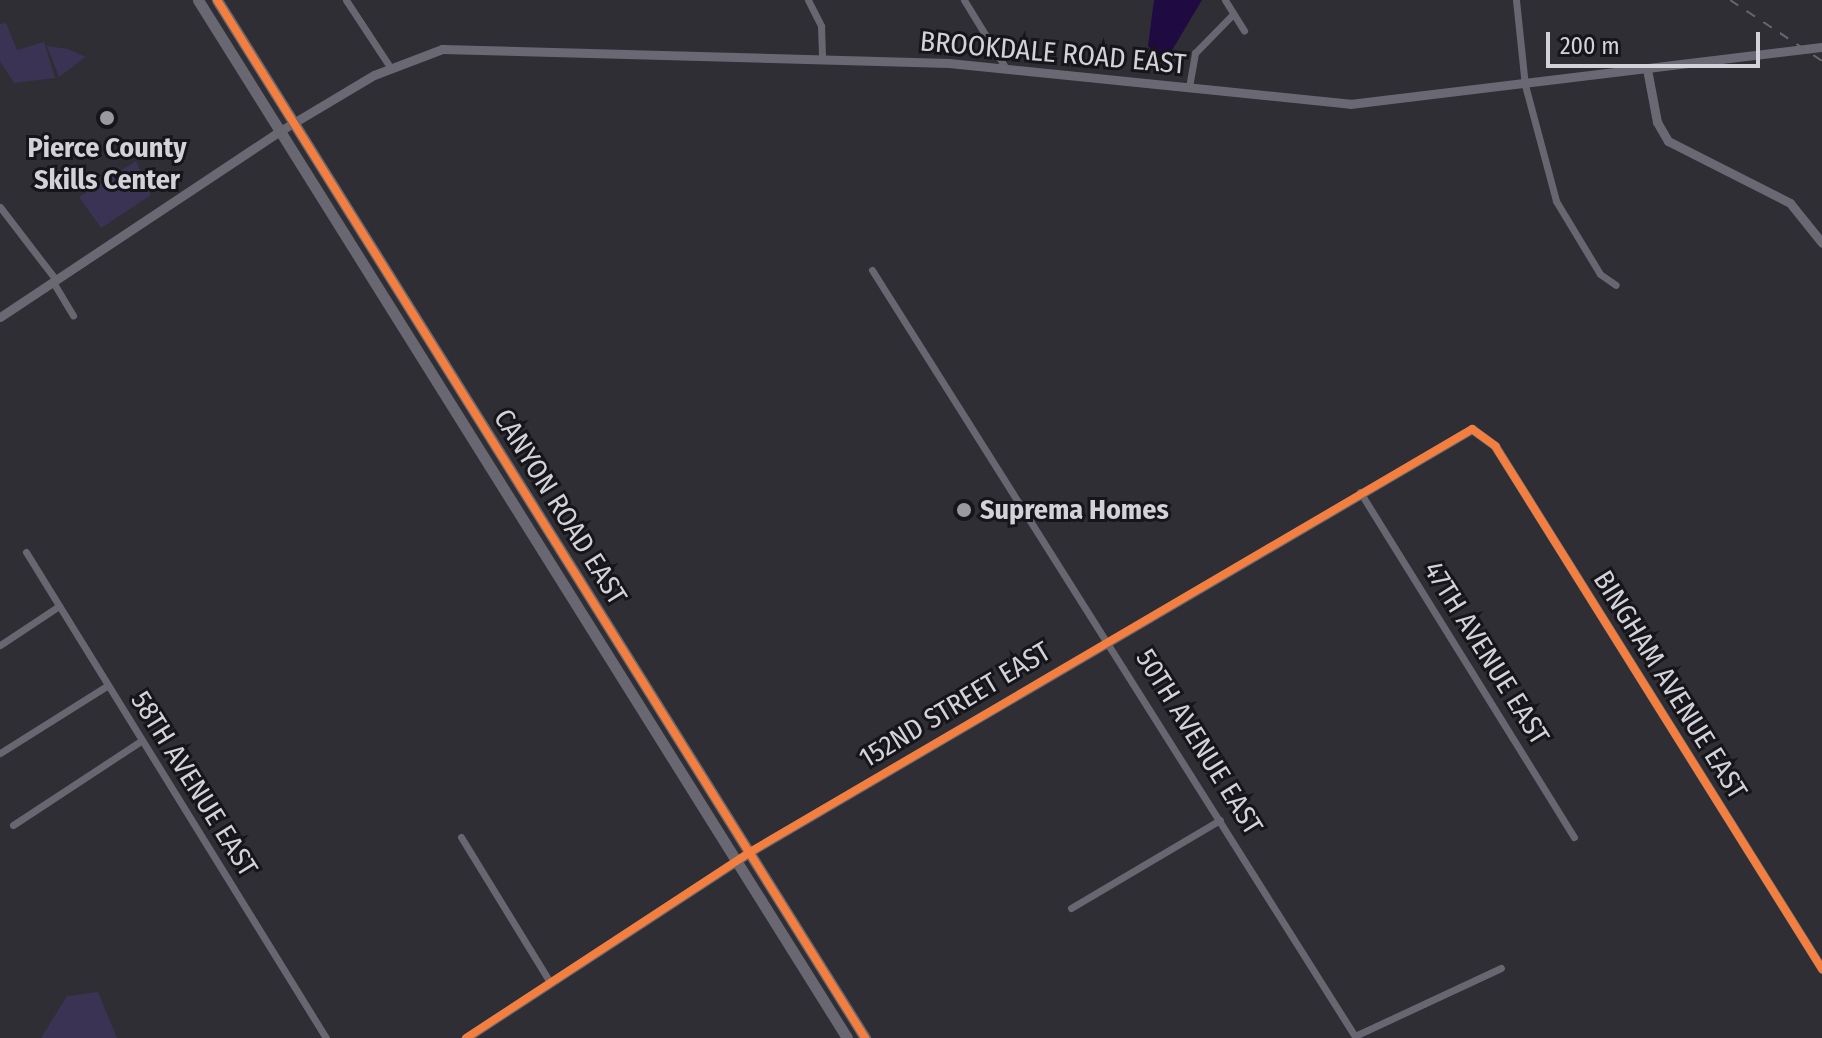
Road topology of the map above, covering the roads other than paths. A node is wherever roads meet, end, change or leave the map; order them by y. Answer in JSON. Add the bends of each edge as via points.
{"nodes":[{"id":1,"x":198,"y":0,"type":"edge"},
{"id":2,"x":217,"y":0,"type":"edge"},
{"id":3,"x":808,"y":0,"type":"edge"},
{"id":4,"x":964,"y":0,"type":"edge"},
{"id":5,"x":1225,"y":0,"type":"edge"},
{"id":6,"x":1516,"y":0,"type":"edge"},
{"id":7,"x":351,"y":2,"type":"edge"},
{"id":8,"x":1233,"y":14,"type":"junction"},
{"id":9,"x":1244,"y":30,"type":"dead end"},
{"id":10,"x":1822,"y":47,"type":"edge"},
{"id":11,"x":822,"y":59,"type":"junction"},
{"id":12,"x":390,"y":67,"type":"junction"},
{"id":13,"x":1005,"y":67,"type":"junction"},
{"id":14,"x":1647,"y":69,"type":"junction"},
{"id":15,"x":1525,"y":85,"type":"junction"},
{"id":16,"x":1189,"y":87,"type":"junction"},
{"id":17,"x":294,"y":122,"type":"junction"},
{"id":18,"x":280,"y":131,"type":"junction"},
{"id":19,"x":0,"y":207,"type":"edge"},
{"id":20,"x":1822,"y":243,"type":"edge"},
{"id":21,"x":872,"y":270,"type":"dead end"},
{"id":22,"x":54,"y":281,"type":"junction"},
{"id":23,"x":1616,"y":285,"type":"dead end"},
{"id":24,"x":73,"y":315,"type":"dead end"},
{"id":25,"x":0,"y":317,"type":"edge"},
{"id":26,"x":1476,"y":429,"type":"joint"},
{"id":27,"x":1360,"y":492,"type":"junction"},
{"id":28,"x":26,"y":552,"type":"dead end"},
{"id":29,"x":59,"y":606,"type":"junction"},
{"id":30,"x":1109,"y":640,"type":"junction"},
{"id":31,"x":0,"y":645,"type":"edge"},
{"id":32,"x":107,"y":686,"type":"junction"},
{"id":33,"x":141,"y":741,"type":"junction"},
{"id":34,"x":0,"y":753,"type":"edge"},
{"id":35,"x":1220,"y":820,"type":"junction"},
{"id":36,"x":13,"y":825,"type":"dead end"},
{"id":37,"x":461,"y":837,"type":"dead end"},
{"id":38,"x":1574,"y":837,"type":"dead end"},
{"id":39,"x":744,"y":855,"type":"junction"},
{"id":40,"x":1071,"y":908,"type":"dead end"},
{"id":41,"x":1501,"y":968,"type":"dead end"},
{"id":42,"x":1822,"y":969,"type":"edge"},
{"id":43,"x":550,"y":982,"type":"junction"},
{"id":44,"x":1356,"y":1037,"type":"edge"},
{"id":45,"x":326,"y":1038,"type":"edge"},
{"id":46,"x":466,"y":1038,"type":"edge"},
{"id":47,"x":847,"y":1038,"type":"edge"},
{"id":48,"x":865,"y":1038,"type":"edge"}],
"edges":[{"from":1,"to":18,"type":"main road","name":"CANYON ROAD EAST"},
{"from":2,"to":17,"type":"main road","name":"CANYON ROAD EAST"},
{"from":3,"to":11,"type":"street","via":[[821,26]]},
{"from":4,"to":13,"type":"street"},
{"from":5,"to":8,"type":"street"},
{"from":6,"to":15,"type":"street"},
{"from":7,"to":12,"type":"street"},
{"from":8,"to":9,"type":"street"},
{"from":8,"to":16,"type":"street","via":[[1195,53]]},
{"from":10,"to":14,"type":"street","name":"BROOKDALE ROAD EAST"},
{"from":11,"to":12,"type":"street","name":"BROOKDALE ROAD EAST","via":[[455,48]]},
{"from":11,"to":13,"type":"street","name":"BROOKDALE ROAD EAST"},
{"from":12,"to":17,"type":"street","name":"BROOKDALE ROAD EAST"},
{"from":13,"to":16,"type":"street","name":"BROOKDALE ROAD EAST"},
{"from":14,"to":15,"type":"street","name":"BROOKDALE ROAD EAST"},
{"from":14,"to":20,"type":"street","via":[[1655,118],[1668,141],[1790,203]]},
{"from":15,"to":16,"type":"street","name":"BROOKDALE ROAD EAST","via":[[1350,104]]},
{"from":15,"to":23,"type":"street","via":[[1556,201],[1600,274]]},
{"from":17,"to":18,"type":"street","name":"BROOKDALE ROAD EAST"},
{"from":17,"to":39,"type":"main road","name":"CANYON ROAD EAST"},
{"from":18,"to":22,"type":"street","name":"BROOKDALE ROAD EAST"},
{"from":18,"to":39,"type":"main road","name":"CANYON ROAD EAST"},
{"from":19,"to":22,"type":"street"},
{"from":21,"to":30,"type":"street","name":"50TH AVENUE EAST"},
{"from":22,"to":24,"type":"street"},
{"from":22,"to":25,"type":"street","name":"BROOKDALE ROAD EAST"},
{"from":26,"to":27,"type":"street","name":"152ND STREET EAST"},
{"from":26,"to":42,"type":"street","name":"BINGHAM AVENUE EAST","via":[[1495,446]]},
{"from":27,"to":30,"type":"street","name":"152ND STREET EAST"},
{"from":27,"to":38,"type":"street","name":"47TH AVENUE EAST"},
{"from":28,"to":29,"type":"street","name":"58TH AVENUE EAST"},
{"from":29,"to":31,"type":"street"},
{"from":29,"to":32,"type":"street","name":"58TH AVENUE EAST"},
{"from":30,"to":35,"type":"street","name":"50TH AVENUE EAST"},
{"from":30,"to":39,"type":"street","name":"152ND STREET EAST"},
{"from":32,"to":33,"type":"street","name":"58TH AVENUE EAST"},
{"from":32,"to":34,"type":"street"},
{"from":33,"to":36,"type":"street"},
{"from":33,"to":45,"type":"street","name":"58TH AVENUE EAST"},
{"from":35,"to":40,"type":"street"},
{"from":35,"to":44,"type":"street","name":"50TH AVENUE EAST"},
{"from":37,"to":43,"type":"street"},
{"from":39,"to":43,"type":"street","name":"152ND STREET EAST"},
{"from":39,"to":47,"type":"main road","name":"CANYON ROAD EAST"},
{"from":39,"to":48,"type":"main road","name":"CANYON ROAD EAST"},
{"from":41,"to":44,"type":"street"},
{"from":43,"to":46,"type":"street","name":"152ND STREET EAST"}]}
